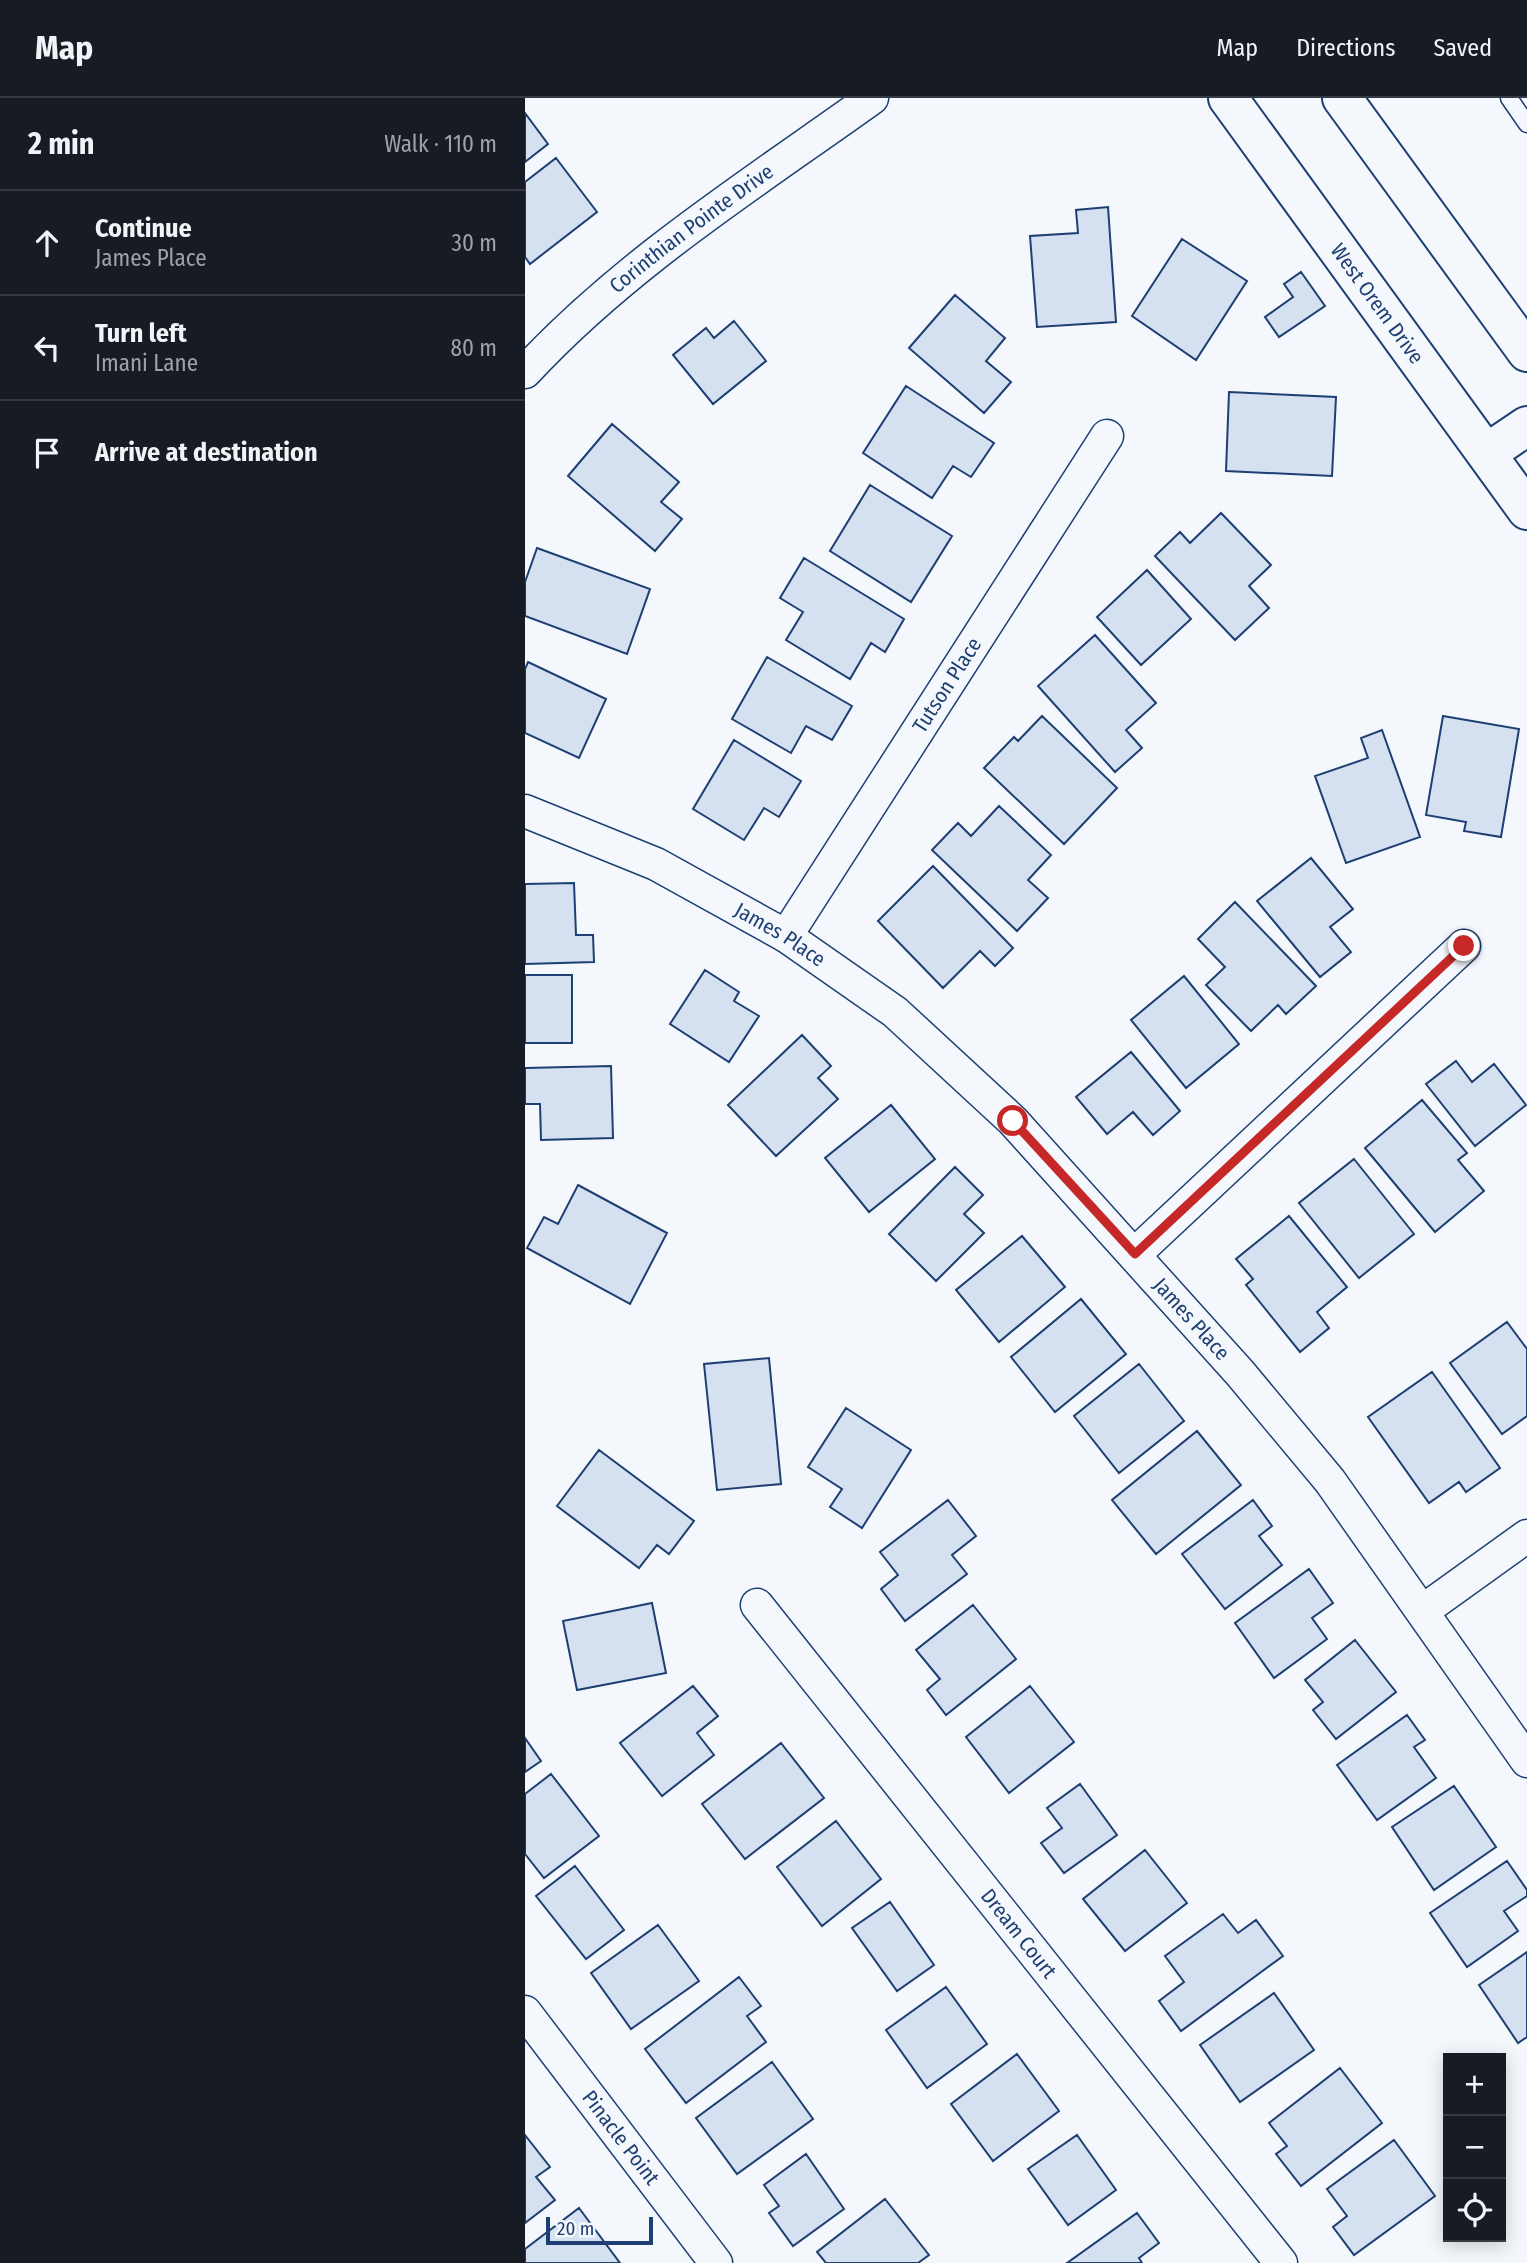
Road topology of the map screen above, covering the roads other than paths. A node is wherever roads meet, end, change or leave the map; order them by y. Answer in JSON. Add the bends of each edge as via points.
{"nodes":[{"id":1,"x":871,"y":98,"type":"edge"},
{"id":2,"x":1228,"y":98,"type":"edge"},
{"id":3,"x":1342,"y":98,"type":"edge"},
{"id":4,"x":1509,"y":98,"type":"edge"},
{"id":5,"x":1527,"y":124,"type":"edge"},
{"id":6,"x":1527,"y":352,"type":"edge"},
{"id":7,"x":525,"y":372,"type":"edge"},
{"id":8,"x":1527,"y":426,"type":"edge"},
{"id":9,"x":1107,"y":436,"type":"dead end"},
{"id":10,"x":1487,"y":453,"type":"junction"},
{"id":11,"x":1527,"y":510,"type":"edge"},
{"id":12,"x":525,"y":811,"type":"edge"},
{"id":13,"x":786,"y":936,"type":"junction"},
{"id":14,"x":1464,"y":946,"type":"dead end"},
{"id":15,"x":1135,"y":1254,"type":"junction"},
{"id":16,"x":1527,"y":1536,"type":"edge"},
{"id":17,"x":757,"y":1605,"type":"dead end"},
{"id":18,"x":1424,"y":1610,"type":"junction"},
{"id":19,"x":1527,"y":1761,"type":"edge"},
{"id":20,"x":525,"y":2012,"type":"edge"},
{"id":21,"x":716,"y":2263,"type":"edge"},
{"id":22,"x":1281,"y":2263,"type":"edge"}],
"edges":[{"from":1,"to":7,"type":"street","name":"Corinthian Pointe Drive","via":[[643,263],[570,324]]},
{"from":2,"to":10,"type":"main road","name":"West Orem Drive"},
{"from":3,"to":6,"type":"main road"},
{"from":4,"to":5,"type":"lane"},
{"from":8,"to":10,"type":"main road"},
{"from":9,"to":13,"type":"street","name":"Tutson Place"},
{"from":10,"to":11,"type":"main road","name":"West Orem Drive"},
{"from":12,"to":13,"type":"street","name":"James Place","via":[[656,864]]},
{"from":13,"to":15,"type":"street","name":"James Place","via":[[895,1012],[1013,1121]]},
{"from":14,"to":15,"type":"street"},
{"from":15,"to":18,"type":"street","name":"James Place","via":[[1331,1481]]},
{"from":16,"to":18,"type":"street"},
{"from":17,"to":22,"type":"street","name":"Dream Court"},
{"from":18,"to":19,"type":"street","name":"James Place"},
{"from":20,"to":21,"type":"street","name":"Pinacle Point"}]}
